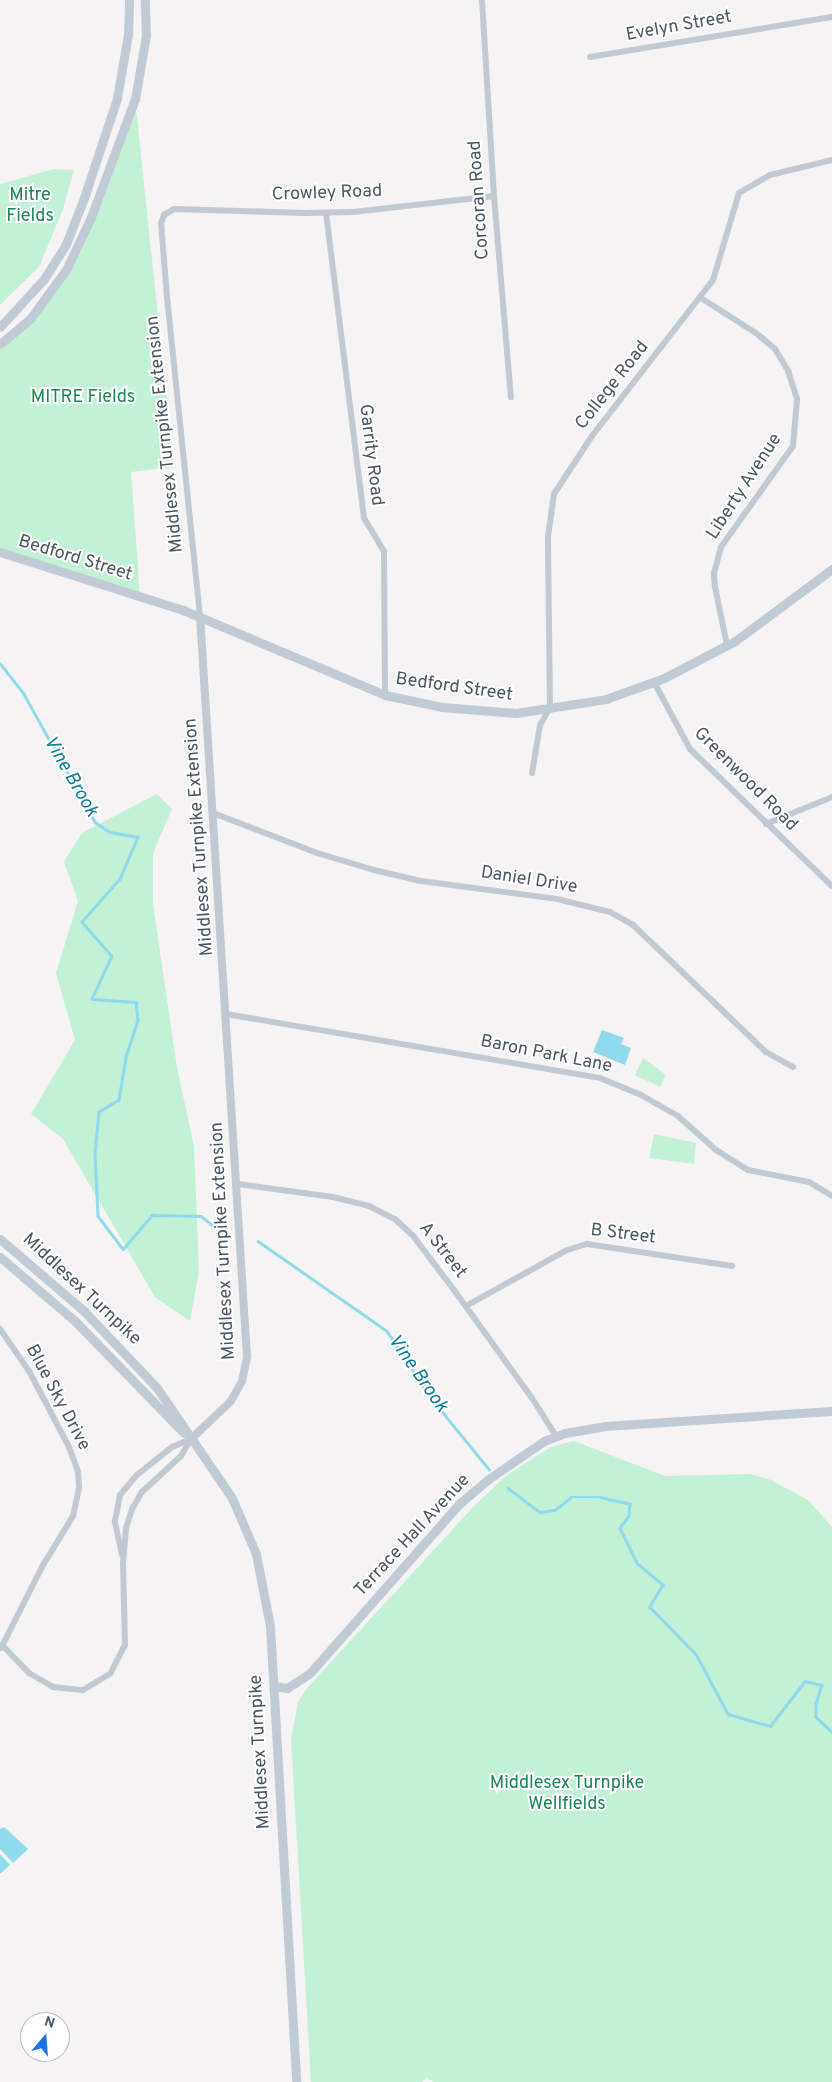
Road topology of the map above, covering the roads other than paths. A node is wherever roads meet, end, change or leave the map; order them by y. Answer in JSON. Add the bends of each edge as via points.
{"nodes":[{"id":1,"x":129,"y":0,"type":"edge"},
{"id":2,"x":145,"y":0,"type":"edge"},
{"id":3,"x":482,"y":0,"type":"edge"},
{"id":4,"x":832,"y":16,"type":"edge"},
{"id":5,"x":590,"y":57,"type":"dead end"},
{"id":6,"x":832,"y":160,"type":"edge"},
{"id":7,"x":494,"y":196,"type":"junction"},
{"id":8,"x":326,"y":213,"type":"junction"},
{"id":9,"x":164,"y":215,"type":"joint"},
{"id":10,"x":701,"y":298,"type":"junction"},
{"id":11,"x":0,"y":327,"type":"edge"},
{"id":12,"x":0,"y":344,"type":"edge"},
{"id":13,"x":511,"y":397,"type":"dead end"},
{"id":14,"x":0,"y":552,"type":"edge"},
{"id":15,"x":832,"y":569,"type":"edge"},
{"id":16,"x":200,"y":616,"type":"junction"},
{"id":17,"x":727,"y":645,"type":"junction"},
{"id":18,"x":654,"y":682,"type":"junction"},
{"id":19,"x":385,"y":696,"type":"junction"},
{"id":20,"x":550,"y":708,"type":"junction"},
{"id":21,"x":532,"y":773,"type":"dead end"},
{"id":22,"x":832,"y":797,"type":"edge"},
{"id":23,"x":213,"y":813,"type":"junction"},
{"id":24,"x":766,"y":824,"type":"junction"},
{"id":25,"x":832,"y":886,"type":"edge"},
{"id":26,"x":226,"y":1014,"type":"junction"},
{"id":27,"x":793,"y":1067,"type":"dead end"},
{"id":28,"x":238,"y":1184,"type":"junction"},
{"id":29,"x":832,"y":1196,"type":"edge"},
{"id":30,"x":0,"y":1239,"type":"edge"},
{"id":31,"x":0,"y":1257,"type":"edge"},
{"id":32,"x":732,"y":1266,"type":"dead end"},
{"id":33,"x":466,"y":1306,"type":"junction"},
{"id":34,"x":0,"y":1329,"type":"edge"},
{"id":35,"x":832,"y":1411,"type":"edge"},
{"id":36,"x":556,"y":1436,"type":"junction"},
{"id":37,"x":191,"y":1439,"type":"junction"},
{"id":38,"x":123,"y":1563,"type":"junction"},
{"id":39,"x":1,"y":1647,"type":"edge"},
{"id":40,"x":274,"y":1686,"type":"junction"},
{"id":41,"x":296,"y":2082,"type":"edge"}],
"edges":[{"from":1,"to":11,"type":"main road","via":[[128,34],[117,98],[66,244],[44,279]]},
{"from":2,"to":12,"type":"main road","via":[[146,35],[135,99],[91,217],[67,268],[30,319]]},
{"from":3,"to":7,"type":"street","name":"Corcoran Road"},
{"from":4,"to":5,"type":"street","name":"Evelyn Street"},
{"from":6,"to":10,"type":"street","name":"College Road","via":[[770,175],[739,193],[718,270]]},
{"from":7,"to":8,"type":"street","name":"Crowley Road"},
{"from":7,"to":13,"type":"street","name":"Corcoran Road"},
{"from":8,"to":9,"type":"street","name":"Crowley Road","via":[[174,209]]},
{"from":8,"to":19,"type":"street","name":"Garrity Road","via":[[364,518],[384,551]]},
{"from":9,"to":16,"type":"street","name":"Middlesex Turnpike Extension","via":[[161,223],[167,297]]},
{"from":10,"to":17,"type":"street","name":"Liberty Avenue","via":[[775,349],[791,378],[797,407],[793,446],[720,547],[714,574]]},
{"from":10,"to":20,"type":"street","name":"College Road","via":[[592,436],[554,494],[548,547]]},
{"from":14,"to":16,"type":"main road","name":"Bedford Street"},
{"from":15,"to":17,"type":"main road","name":"Bedford Street"},
{"from":16,"to":19,"type":"main road","name":"Bedford Street"},
{"from":16,"to":23,"type":"street","name":"Middlesex Turnpike Extension"},
{"from":17,"to":18,"type":"main road","name":"Bedford Street"},
{"from":18,"to":20,"type":"main road","name":"Bedford Street","via":[[606,699]]},
{"from":18,"to":24,"type":"street","name":"Greenwood Road","via":[[690,749]]},
{"from":19,"to":20,"type":"main road","name":"Bedford Street","via":[[476,711],[516,713]]},
{"from":20,"to":21,"type":"street","via":[[540,725]]},
{"from":22,"to":24,"type":"street"},
{"from":23,"to":26,"type":"street","name":"Middlesex Turnpike Extension"},
{"from":23,"to":27,"type":"street","name":"Daniel Drive","via":[[366,868],[421,880],[563,900],[610,912],[632,925],[766,1052]]},
{"from":24,"to":25,"type":"street","name":"Greenwood Road"},
{"from":26,"to":28,"type":"street","name":"Middlesex Turnpike Extension"},
{"from":26,"to":29,"type":"street","name":"Baron Park Lane","via":[[600,1078],[672,1112],[716,1150],[748,1170],[809,1182]]},
{"from":28,"to":33,"type":"street","name":"A Street","via":[[333,1197],[386,1212],[414,1237]]},
{"from":28,"to":37,"type":"street","name":"Middlesex Turnpike Extension","via":[[247,1342],[245,1370],[231,1401]]},
{"from":30,"to":37,"type":"main road","name":"Middlesex Turnpike","via":[[73,1300],[122,1348],[157,1388]]},
{"from":31,"to":37,"type":"main road","name":"Middlesex Turnpike","via":[[75,1321]]},
{"from":32,"to":33,"type":"street","name":"B Street","via":[[587,1244],[567,1250]]},
{"from":33,"to":36,"type":"street","name":"A Street"},
{"from":34,"to":39,"type":"street","name":"Blue Sky Drive","via":[[29,1371],[69,1447],[78,1472],[79,1488],[74,1516],[42,1567]]},
{"from":35,"to":36,"type":"main road","name":"Terrace Hall Avenue","via":[[605,1426]]},
{"from":36,"to":40,"type":"main road","name":"Terrace Hall Avenue","via":[[503,1469],[460,1503],[310,1673],[287,1688]]},
{"from":37,"to":38,"type":"street","name":"Blue Sky Drive","via":[[185,1451],[149,1483],[136,1500],[126,1528]]},
{"from":37,"to":38,"type":"street","name":"Blue Sky Drive","via":[[172,1448],[137,1475],[120,1495],[115,1521]]},
{"from":37,"to":40,"type":"main road","name":"Middlesex Turnpike","via":[[232,1498],[256,1554],[267,1597]]},
{"from":38,"to":39,"type":"street","name":"Blue Sky Drive","via":[[125,1646],[116,1665],[101,1682],[83,1690],[53,1687],[29,1673]]},
{"from":40,"to":41,"type":"main road","name":"Middlesex Turnpike"}]}
